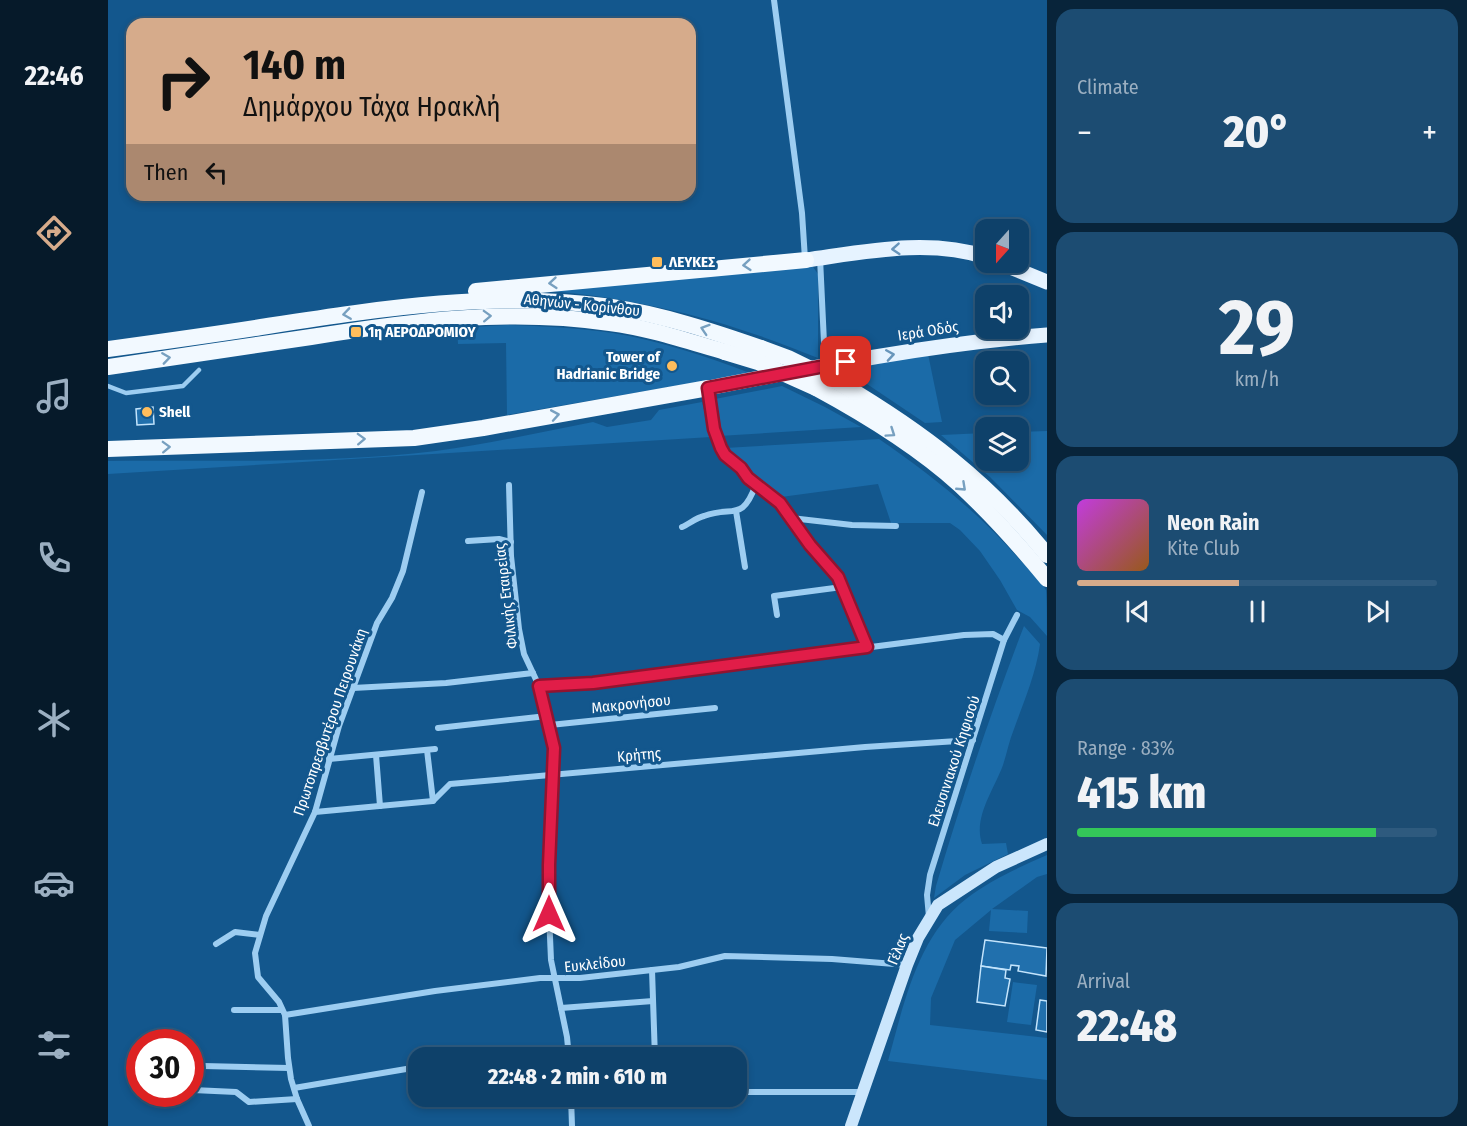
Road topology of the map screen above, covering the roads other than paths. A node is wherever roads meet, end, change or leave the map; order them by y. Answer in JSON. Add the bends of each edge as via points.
{"nodes":[{"id":1,"x":774,"y":0,"type":"edge"},
{"id":2,"x":975,"y":255,"type":"edge"},
{"id":3,"x":813,"y":259,"type":"junction"},
{"id":4,"x":1025,"y":273,"type":"edge"},
{"id":5,"x":1047,"y":282,"type":"edge"},
{"id":6,"x":405,"y":307,"type":"junction"},
{"id":7,"x":1047,"y":335,"type":"edge"},
{"id":8,"x":108,"y":349,"type":"edge"},
{"id":9,"x":825,"y":365,"type":"junction"},
{"id":10,"x":108,"y":367,"type":"edge"},
{"id":11,"x":199,"y":370,"type":"dead end"},
{"id":12,"x":108,"y":386,"type":"edge"},
{"id":13,"x":708,"y":388,"type":"junction"},
{"id":14,"x":108,"y":449,"type":"edge"},
{"id":15,"x":756,"y":484,"type":"junction"},
{"id":16,"x":509,"y":485,"type":"dead end"},
{"id":17,"x":422,"y":492,"type":"dead end"},
{"id":18,"x":736,"y":512,"type":"junction"},
{"id":19,"x":791,"y":518,"type":"junction"},
{"id":20,"x":896,"y":526,"type":"dead end"},
{"id":21,"x":682,"y":527,"type":"dead end"},
{"id":22,"x":468,"y":541,"type":"dead end"},
{"id":23,"x":511,"y":542,"type":"junction"},
{"id":24,"x":1047,"y":555,"type":"edge"},
{"id":25,"x":745,"y":567,"type":"dead end"},
{"id":26,"x":1047,"y":579,"type":"edge"},
{"id":27,"x":842,"y":587,"type":"junction"},
{"id":28,"x":777,"y":615,"type":"dead end"},
{"id":29,"x":1017,"y":615,"type":"dead end"},
{"id":30,"x":1004,"y":640,"type":"junction"},
{"id":31,"x":867,"y":647,"type":"junction"},
{"id":32,"x":533,"y":672,"type":"junction"},
{"id":33,"x":539,"y":686,"type":"junction"},
{"id":34,"x":353,"y":687,"type":"junction"},
{"id":35,"x":715,"y":708,"type":"dead end"},
{"id":36,"x":547,"y":716,"type":"junction"},
{"id":37,"x":550,"y":725,"type":"junction"},
{"id":38,"x":438,"y":728,"type":"dead end"},
{"id":39,"x":973,"y":740,"type":"junction"},
{"id":40,"x":435,"y":749,"type":"dead end"},
{"id":41,"x":427,"y":750,"type":"junction"},
{"id":42,"x":376,"y":755,"type":"junction"},
{"id":43,"x":330,"y":759,"type":"junction"},
{"id":44,"x":554,"y":776,"type":"junction"},
{"id":45,"x":434,"y":801,"type":"junction"},
{"id":46,"x":380,"y":806,"type":"junction"},
{"id":47,"x":315,"y":812,"type":"junction"},
{"id":48,"x":1047,"y":844,"type":"edge"},
{"id":49,"x":929,"y":917,"type":"junction"},
{"id":50,"x":260,"y":935,"type":"junction"},
{"id":51,"x":216,"y":944,"type":"dead end"},
{"id":52,"x":907,"y":965,"type":"junction"},
{"id":53,"x":652,"y":970,"type":"junction"},
{"id":54,"x":556,"y":979,"type":"junction"},
{"id":55,"x":653,"y":1002,"type":"junction"},
{"id":56,"x":561,"y":1008,"type":"junction"},
{"id":57,"x":234,"y":1010,"type":"dead end"},
{"id":58,"x":284,"y":1012,"type":"junction"},
{"id":59,"x":569,"y":1047,"type":"edge"},
{"id":60,"x":655,"y":1047,"type":"edge"},
{"id":61,"x":204,"y":1066,"type":"edge"},
{"id":62,"x":290,"y":1068,"type":"junction"},
{"id":63,"x":408,"y":1069,"type":"edge"},
{"id":64,"x":294,"y":1088,"type":"junction"},
{"id":65,"x":204,"y":1091,"type":"edge"},
{"id":66,"x":747,"y":1092,"type":"edge"},
{"id":67,"x":863,"y":1092,"type":"junction"},
{"id":68,"x":297,"y":1100,"type":"junction"},
{"id":69,"x":571,"y":1107,"type":"edge"},
{"id":70,"x":309,"y":1126,"type":"edge"},
{"id":71,"x":572,"y":1126,"type":"edge"},
{"id":72,"x":851,"y":1126,"type":"edge"}],
"edges":[{"from":1,"to":3,"type":"street","via":[[802,213]]},
{"from":2,"to":3,"type":"main road","one_way":true,"via":[[955,249],[917,248]]},
{"from":3,"to":6,"type":"highway","one_way":true,"via":[[467,291]]},
{"from":3,"to":9,"type":"street"},
{"from":4,"to":5,"type":"main road"},
{"from":6,"to":8,"type":"highway","name":"Αθηνών - Κορίνθου","one_way":true},
{"from":24,"to":6,"type":"highway","name":"Αθηνών - Κορίνθου","one_way":true,"bridge":true,"via":[[969,472],[940,449],[841,384],[788,358],[694,326],[612,307],[487,300]]},
{"from":9,"to":7,"type":"main road","name":"Ιερά Οδός","one_way":true},
{"from":9,"to":13,"type":"main road","name":"Ιερά Οδός"},
{"from":10,"to":26,"type":"highway","name":"Αθηνών - Κορίνθου","one_way":true,"bridge":true,"via":[[407,322],[488,316],[529,316],[651,330],[758,362],[866,416],[958,484]]},
{"from":11,"to":12,"type":"lane","via":[[183,386],[126,393]]},
{"from":14,"to":13,"type":"highway","one_way":true,"via":[[414,438]]},
{"from":13,"to":15,"type":"street","via":[[721,448]]},
{"from":15,"to":18,"type":"street","via":[[749,501]]},
{"from":15,"to":19,"type":"street","via":[[780,503]]},
{"from":16,"to":23,"type":"street","name":"Φιλικής Εταιρείας"},
{"from":17,"to":34,"type":"street","name":"Πρωτοπρεσβυτέρου Πειρουνάκη","via":[[403,571],[377,622]]},
{"from":18,"to":21,"type":"street","via":[[702,516]]},
{"from":18,"to":25,"type":"street"},
{"from":19,"to":20,"type":"street"},
{"from":19,"to":27,"type":"street"},
{"from":22,"to":23,"type":"street"},
{"from":23,"to":32,"type":"street","name":"Φιλικής Εταιρείας","via":[[519,629]]},
{"from":27,"to":28,"type":"street","via":[[774,596]]},
{"from":27,"to":31,"type":"street"},
{"from":29,"to":30,"type":"street","name":"Ελευσινιακού Κηφισού"},
{"from":30,"to":31,"type":"street","via":[[993,634],[964,635]]},
{"from":30,"to":39,"type":"street","name":"Ελευσινιακού Κηφισού"},
{"from":31,"to":33,"type":"street","via":[[593,683]]},
{"from":32,"to":33,"type":"street","name":"Φιλικής Εταιρείας"},
{"from":32,"to":34,"type":"street","via":[[446,683]]},
{"from":33,"to":36,"type":"street","name":"Φιλικής Εταιρείας"},
{"from":34,"to":43,"type":"street","name":"Πρωτοπρεσβυτέρου Πειρουνάκη"},
{"from":35,"to":37,"type":"street","name":"Μακρονήσου"},
{"from":36,"to":37,"type":"street","name":"Φιλικής Εταιρείας"},
{"from":36,"to":38,"type":"street"},
{"from":37,"to":44,"type":"street","name":"Φιλικής Εταιρείας"},
{"from":39,"to":44,"type":"street","name":"Κρήτης"},
{"from":39,"to":49,"type":"street","name":"Ελευσινιακού Κηφισού","via":[[930,875]]},
{"from":40,"to":41,"type":"street"},
{"from":41,"to":42,"type":"street"},
{"from":41,"to":45,"type":"street"},
{"from":42,"to":43,"type":"street"},
{"from":42,"to":46,"type":"street"},
{"from":43,"to":47,"type":"street","name":"Πρωτοπρεσβυτέρου Πειρουνάκη"},
{"from":44,"to":45,"type":"street","name":"Κρήτης","via":[[450,784]]},
{"from":44,"to":54,"type":"street","name":"Φιλικής Εταιρείας","via":[[549,914]]},
{"from":45,"to":46,"type":"street"},
{"from":46,"to":47,"type":"street"},
{"from":47,"to":50,"type":"street","name":"Πρωτοπρεσβυτέρου Πειρουνάκη"},
{"from":48,"to":49,"type":"main road","name":"Γέλας","via":[[996,867],[938,905]]},
{"from":49,"to":52,"type":"main road","name":"Γέλας"},
{"from":50,"to":51,"type":"street","via":[[235,932]]},
{"from":50,"to":58,"type":"street","name":"Πρωτοπρεσβυτέρου Πειρουνάκη","via":[[255,953],[258,977]]},
{"from":52,"to":53,"type":"street","name":"Ευκλείδου","via":[[725,956]]},
{"from":52,"to":67,"type":"main road","name":"Γέλας"},
{"from":53,"to":54,"type":"street","name":"Ευκλείδου"},
{"from":53,"to":55,"type":"street"},
{"from":54,"to":56,"type":"street","name":"Φιλικής Εταιρείας"},
{"from":54,"to":58,"type":"street","name":"Ευκλείδου"},
{"from":55,"to":56,"type":"street"},
{"from":55,"to":60,"type":"street"},
{"from":56,"to":59,"type":"street","name":"Φιλικής Εταιρείας"},
{"from":57,"to":58,"type":"street","name":"Ευκλείδου"},
{"from":58,"to":62,"type":"street","name":"Πρωτοπρεσβυτέρου Πειρουνάκη"},
{"from":61,"to":62,"type":"street"},
{"from":62,"to":64,"type":"street","name":"Πρωτοπρεσβυτέρου Πειρουνάκη"},
{"from":63,"to":64,"type":"street"},
{"from":64,"to":68,"type":"street","name":"Πρωτοπρεσβυτέρου Πειρουνάκη"},
{"from":65,"to":68,"type":"street","via":[[236,1092],[249,1102]]},
{"from":66,"to":67,"type":"street"},
{"from":67,"to":72,"type":"main road","name":"Γέλας"},
{"from":68,"to":70,"type":"street","name":"Πρωτοπρεσβυτέρου Πειρουνάκη"},
{"from":69,"to":71,"type":"street"}]}
